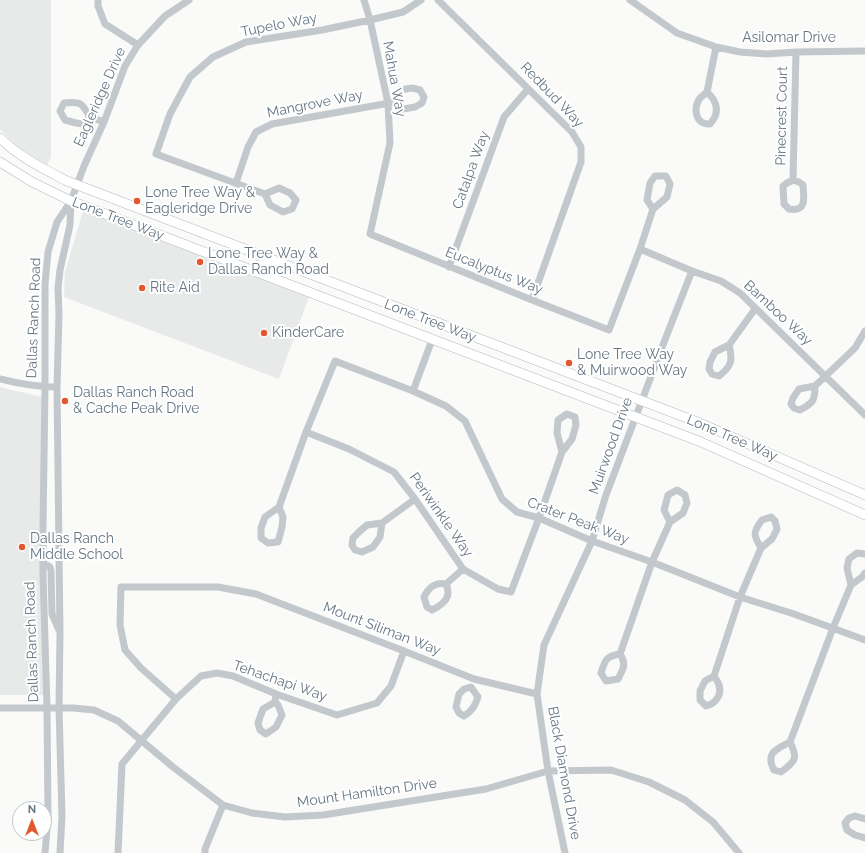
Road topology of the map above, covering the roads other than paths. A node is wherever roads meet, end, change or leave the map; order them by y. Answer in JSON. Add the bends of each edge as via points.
{"nodes":[{"id":1,"x":98,"y":0,"type":"edge"},
{"id":2,"x":189,"y":0,"type":"edge"},
{"id":3,"x":364,"y":0,"type":"edge"},
{"id":4,"x":420,"y":0,"type":"edge"},
{"id":5,"x":438,"y":0,"type":"edge"},
{"id":6,"x":630,"y":0,"type":"edge"},
{"id":7,"x":370,"y":20,"type":"junction"},
{"id":8,"x":138,"y":45,"type":"junction"},
{"id":9,"x":716,"y":47,"type":"junction"},
{"id":10,"x":865,"y":51,"type":"edge"},
{"id":11,"x":796,"y":52,"type":"junction"},
{"id":12,"x":528,"y":89,"type":"junction"},
{"id":13,"x":708,"y":92,"type":"dead end"},
{"id":14,"x":391,"y":103,"type":"junction"},
{"id":15,"x":90,"y":117,"type":"dead end"},
{"id":16,"x":104,"y":122,"type":"junction"},
{"id":17,"x":0,"y":138,"type":"edge"},
{"id":18,"x":0,"y":162,"type":"edge"},
{"id":19,"x":793,"y":180,"type":"dead end"},
{"id":20,"x":236,"y":183,"type":"junction"},
{"id":21,"x":77,"y":186,"type":"junction"},
{"id":22,"x":265,"y":194,"type":"dead end"},
{"id":23,"x":71,"y":202,"type":"junction"},
{"id":24,"x":653,"y":209,"type":"junction"},
{"id":25,"x":370,"y":234,"type":"joint"},
{"id":26,"x":640,"y":249,"type":"junction"},
{"id":27,"x":449,"y":267,"type":"junction"},
{"id":28,"x":252,"y":271,"type":"junction"},
{"id":29,"x":692,"y":271,"type":"junction"},
{"id":30,"x":323,"y":280,"type":"junction"},
{"id":31,"x":532,"y":300,"type":"junction"},
{"id":32,"x":755,"y":309,"type":"junction"},
{"id":33,"x":865,"y":331,"type":"edge"},
{"id":34,"x":432,"y":340,"type":"junction"},
{"id":35,"x":729,"y":345,"type":"dead end"},
{"id":36,"x":826,"y":377,"type":"junction"},
{"id":37,"x":0,"y":379,"type":"edge"},
{"id":38,"x":815,"y":386,"type":"dead end"},
{"id":39,"x":45,"y":387,"type":"junction"},
{"id":40,"x":57,"y":387,"type":"junction"},
{"id":41,"x":413,"y":390,"type":"junction"},
{"id":42,"x":641,"y":402,"type":"junction"},
{"id":43,"x":865,"y":415,"type":"edge"},
{"id":44,"x":635,"y":418,"type":"junction"},
{"id":45,"x":306,"y":432,"type":"junction"},
{"id":46,"x":562,"y":452,"type":"junction"},
{"id":47,"x":865,"y":495,"type":"edge"},
{"id":48,"x":415,"y":499,"type":"junction"},
{"id":49,"x":279,"y":506,"type":"junction"},
{"id":50,"x":865,"y":515,"type":"edge"},
{"id":51,"x":539,"y":518,"type":"junction"},
{"id":52,"x":670,"y":522,"type":"dead end"},
{"id":53,"x":382,"y":523,"type":"junction"},
{"id":54,"x":592,"y":541,"type":"junction"},
{"id":55,"x":761,"y":548,"type":"dead end"},
{"id":56,"x":865,"y":554,"type":"edge"},
{"id":57,"x":652,"y":562,"type":"junction"},
{"id":58,"x":43,"y":563,"type":"junction"},
{"id":59,"x":463,"y":569,"type":"junction"},
{"id":60,"x":865,"y":572,"type":"edge"},
{"id":61,"x":446,"y":584,"type":"dead end"},
{"id":62,"x":851,"y":585,"type":"junction"},
{"id":63,"x":740,"y":597,"type":"junction"},
{"id":64,"x":833,"y":628,"type":"junction"},
{"id":65,"x":60,"y":633,"type":"junction"},
{"id":66,"x":865,"y":640,"type":"edge"},
{"id":67,"x":404,"y":651,"type":"junction"},
{"id":68,"x":620,"y":654,"type":"dead end"},
{"id":69,"x":714,"y":676,"type":"dead end"},
{"id":70,"x":474,"y":679,"type":"junction"},
{"id":71,"x":471,"y":687,"type":"dead end"},
{"id":72,"x":537,"y":694,"type":"junction"},
{"id":73,"x":176,"y":699,"type":"junction"},
{"id":74,"x":0,"y":708,"type":"edge"},
{"id":75,"x":47,"y":708,"type":"junction"},
{"id":76,"x":59,"y":708,"type":"junction"},
{"id":77,"x":142,"y":741,"type":"junction"},
{"id":78,"x":790,"y":742,"type":"dead end"},
{"id":79,"x":548,"y":771,"type":"junction"},
{"id":80,"x":223,"y":805,"type":"junction"},
{"id":81,"x":865,"y":819,"type":"edge"},
{"id":82,"x":865,"y":838,"type":"edge"},
{"id":83,"x":45,"y":853,"type":"edge"},
{"id":84,"x":60,"y":853,"type":"edge"},
{"id":85,"x":118,"y":853,"type":"edge"},
{"id":86,"x":205,"y":853,"type":"edge"},
{"id":87,"x":566,"y":853,"type":"edge"},
{"id":88,"x":739,"y":853,"type":"edge"}],
"edges":[{"from":1,"to":8,"type":"street","via":[[105,24]]},
{"from":2,"to":8,"type":"street","name":"Eagleridge Drive","via":[[165,16]]},
{"from":3,"to":7,"type":"street","name":"Mahua Way"},
{"from":4,"to":7,"type":"street","via":[[403,12]]},
{"from":5,"to":12,"type":"street","name":"Redbud Way"},
{"from":6,"to":9,"type":"street","name":"Asilomar Drive","via":[[677,33]]},
{"from":7,"to":14,"type":"street","name":"Mahua Way"},
{"from":7,"to":20,"type":"street","name":"Tupelo Way","via":[[246,42],[213,57],[190,77],[170,114],[156,154]]},
{"from":8,"to":16,"type":"street","name":"Eagleridge Drive","via":[[125,66]]},
{"from":9,"to":11,"type":"street","name":"Asilomar Drive","via":[[740,52]]},
{"from":9,"to":13,"type":"street"},
{"from":10,"to":11,"type":"street","name":"Asilomar Drive"},
{"from":11,"to":19,"type":"street","name":"Pinecrest Court"},
{"from":12,"to":27,"type":"street","name":"Catalpa Way","via":[[504,117]]},
{"from":12,"to":31,"type":"street","name":"Redbud Way","via":[[572,132],[581,147],[581,162]]},
{"from":14,"to":20,"type":"street","name":"Mangrove Way","via":[[272,124],[256,132]]},
{"from":14,"to":25,"type":"street","name":"Mahua Way","via":[[390,143]]},
{"from":15,"to":16,"type":"street"},
{"from":16,"to":21,"type":"street","name":"Eagleridge Drive"},
{"from":17,"to":21,"type":"main road","name":"Lone Tree Way","via":[[36,166]]},
{"from":18,"to":23,"type":"main road","name":"Lone Tree Way"},
{"from":20,"to":22,"type":"street"},
{"from":21,"to":23,"type":"street","name":"Eagleridge Drive"},
{"from":21,"to":30,"type":"main road","name":"Lone Tree Way"},
{"from":23,"to":28,"type":"main road","name":"Lone Tree Way"},
{"from":23,"to":39,"type":"street","name":"Dallas Ranch Road","via":[[57,222],[48,252],[45,284]]},
{"from":23,"to":40,"type":"street","name":"Dallas Ranch Road","via":[[70,225],[58,288]]},
{"from":24,"to":24,"type":"street","via":[[667,197],[670,184],[666,176],[655,176],[650,183],[647,200]]},
{"from":24,"to":26,"type":"street"},
{"from":25,"to":27,"type":"street","name":"Eucalyptus Way"},
{"from":26,"to":29,"type":"street","name":"Bamboo Way"},
{"from":26,"to":31,"type":"street","name":"Eucalyptus Way","via":[[609,330]]},
{"from":27,"to":31,"type":"street","name":"Eucalyptus Way"},
{"from":28,"to":30,"type":"main road","via":[[256,265],[267,264],[311,280]]},
{"from":28,"to":34,"type":"main road","name":"Lone Tree Way"},
{"from":29,"to":32,"type":"street","name":"Bamboo Way","via":[[721,281],[740,293]]},
{"from":29,"to":42,"type":"street","name":"Muirwood Drive"},
{"from":30,"to":42,"type":"main road","name":"Lone Tree Way"},
{"from":32,"to":35,"type":"street"},
{"from":32,"to":36,"type":"street","name":"Bamboo Way"},
{"from":33,"to":36,"type":"street","via":[[855,348]]},
{"from":34,"to":41,"type":"street"},
{"from":34,"to":44,"type":"main road","name":"Lone Tree Way"},
{"from":36,"to":38,"type":"street"},
{"from":36,"to":43,"type":"street","name":"Bamboo Way"},
{"from":37,"to":39,"type":"street"},
{"from":39,"to":40,"type":"street"},
{"from":39,"to":58,"type":"street","name":"Dallas Ranch Road"},
{"from":40,"to":65,"type":"street","name":"Dallas Ranch Road"},
{"from":41,"to":45,"type":"street","name":"Crater Peak Way","via":[[335,361]]},
{"from":41,"to":51,"type":"street","name":"Crater Peak Way","via":[[446,406],[465,421],[502,499],[517,512]]},
{"from":42,"to":44,"type":"street","name":"Muirwood Drive"},
{"from":42,"to":47,"type":"main road","name":"Lone Tree Way","via":[[700,423]]},
{"from":44,"to":50,"type":"main road","name":"Lone Tree Way","via":[[701,442]]},
{"from":44,"to":54,"type":"street","name":"Muirwood Drive"},
{"from":45,"to":48,"type":"street","name":"Periwinkle Way","via":[[350,449],[394,472]]},
{"from":45,"to":49,"type":"street"},
{"from":46,"to":46,"type":"street","via":[[572,439],[576,425],[575,417],[567,414],[558,420],[557,432]]},
{"from":46,"to":51,"type":"street"},
{"from":48,"to":53,"type":"street"},
{"from":48,"to":59,"type":"street","name":"Periwinkle Way"},
{"from":49,"to":49,"type":"street","via":[[265,516],[261,528],[261,538],[268,544],[278,542],[283,517]]},
{"from":51,"to":54,"type":"street","name":"Crater Peak Way"},
{"from":51,"to":59,"type":"street","name":"Periwinkle Way","via":[[511,592],[498,589]]},
{"from":52,"to":57,"type":"street"},
{"from":53,"to":53,"type":"street","via":[[367,525],[359,532],[353,538],[354,550],[362,552],[373,547],[380,536]]},
{"from":54,"to":57,"type":"street","name":"Crater Peak Way"},
{"from":54,"to":72,"type":"street","name":"Black Diamond Drive","via":[[544,645]]},
{"from":55,"to":63,"type":"street"},
{"from":56,"to":62,"type":"street","via":[[857,552],[850,559],[847,568]]},
{"from":57,"to":63,"type":"street","name":"Crater Peak Way"},
{"from":57,"to":68,"type":"street"},
{"from":58,"to":65,"type":"street","via":[[51,571],[52,614]]},
{"from":58,"to":75,"type":"street","name":"Dallas Ranch Road"},
{"from":59,"to":61,"type":"street"},
{"from":60,"to":62,"type":"street"},
{"from":62,"to":64,"type":"street"},
{"from":63,"to":64,"type":"street","name":"Crater Peak Way"},
{"from":63,"to":69,"type":"street"},
{"from":64,"to":66,"type":"street","name":"Crater Peak Way"},
{"from":64,"to":78,"type":"street"},
{"from":65,"to":76,"type":"street","name":"Dallas Ranch Road"},
{"from":67,"to":70,"type":"street","name":"Mount Siliman Way"},
{"from":67,"to":73,"type":"street","name":"Tehachapi Way","via":[[391,686],[377,703],[337,715],[275,698],[233,676],[217,673],[201,676]]},
{"from":67,"to":73,"type":"street","name":"Mount Siliman Way","via":[[256,594],[218,587],[121,587],[120,625],[125,650]]},
{"from":70,"to":71,"type":"street"},
{"from":70,"to":72,"type":"street","name":"Mount Siliman Way"},
{"from":72,"to":79,"type":"street","name":"Black Diamond Drive"},
{"from":73,"to":77,"type":"street","name":"Tehachapi Way"},
{"from":74,"to":75,"type":"street","name":"Mount Hamilton Drive"},
{"from":75,"to":76,"type":"street","name":"Mount Hamilton Drive"},
{"from":75,"to":83,"type":"street","name":"Dallas Ranch Road","via":[[48,817]]},
{"from":76,"to":77,"type":"street","name":"Mount Hamilton Drive","via":[[94,710],[118,721]]},
{"from":76,"to":84,"type":"street","name":"Dallas Ranch Road","via":[[62,816]]},
{"from":77,"to":80,"type":"street","name":"Mount Hamilton Drive"},
{"from":77,"to":85,"type":"street","name":"Tehachapi Way","via":[[122,764]]},
{"from":79,"to":80,"type":"street","name":"Mount Hamilton Drive","via":[[486,789],[323,815],[285,817],[252,813]]},
{"from":79,"to":87,"type":"street","name":"Black Diamond Drive"},
{"from":79,"to":88,"type":"street","name":"Mount Hamilton Drive","via":[[611,770],[649,782],[685,800],[713,822]]},
{"from":80,"to":86,"type":"street"},
{"from":81,"to":82,"type":"street","via":[[855,816],[845,823],[847,830]]}]}
